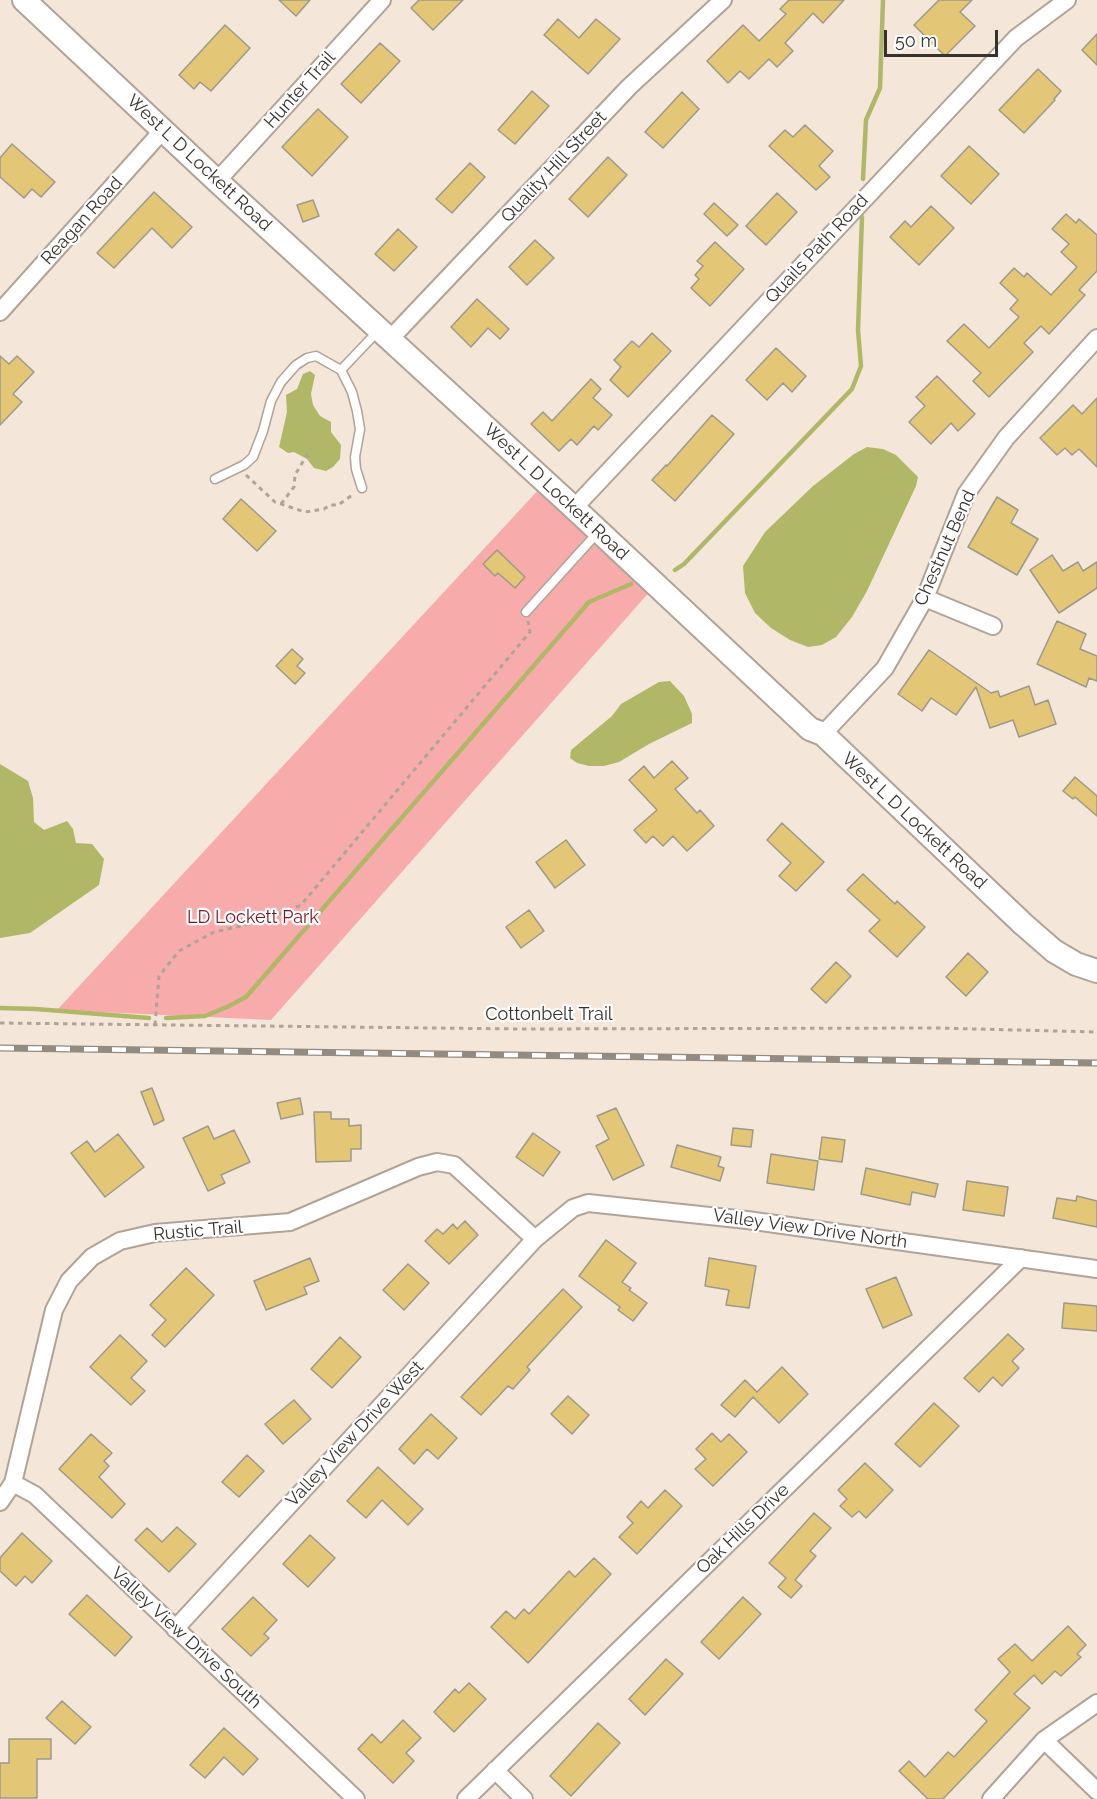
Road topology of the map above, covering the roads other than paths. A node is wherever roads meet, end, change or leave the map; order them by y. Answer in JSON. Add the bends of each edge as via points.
{"nodes":[{"id":1,"x":24,"y":0,"type":"edge"},
{"id":2,"x":382,"y":0,"type":"edge"},
{"id":3,"x":723,"y":0,"type":"edge"},
{"id":4,"x":1068,"y":0,"type":"edge"},
{"id":5,"x":164,"y":129,"type":"junction"},
{"id":6,"x":217,"y":181,"type":"junction"},
{"id":7,"x":0,"y":312,"type":"edge"},
{"id":8,"x":385,"y":334,"type":"junction"},
{"id":9,"x":1094,"y":348,"type":"edge"},
{"id":10,"x":341,"y":370,"type":"junction"},
{"id":11,"x":215,"y":479,"type":"dead end"},
{"id":12,"x":362,"y":488,"type":"road end"},
{"id":13,"x":574,"y":508,"type":"junction"},
{"id":14,"x":599,"y":531,"type":"junction"},
{"id":15,"x":925,"y":598,"type":"junction"},
{"id":16,"x":526,"y":612,"type":"road end"},
{"id":17,"x":993,"y":626,"type":"dead end"},
{"id":18,"x":823,"y":734,"type":"junction"},
{"id":19,"x":1097,"y":970,"type":"edge"},
{"id":20,"x":535,"y":1239,"type":"junction"},
{"id":21,"x":1021,"y":1258,"type":"junction"},
{"id":22,"x":1097,"y":1269,"type":"edge"},
{"id":23,"x":13,"y":1484,"type":"junction"},
{"id":24,"x":0,"y":1502,"type":"edge"},
{"id":25,"x":175,"y":1629,"type":"junction"},
{"id":26,"x":1097,"y":1703,"type":"edge"},
{"id":27,"x":1044,"y":1740,"type":"junction"},
{"id":28,"x":495,"y":1770,"type":"junction"},
{"id":29,"x":1097,"y":1791,"type":"edge"},
{"id":30,"x":356,"y":1799,"type":"edge"},
{"id":31,"x":466,"y":1799,"type":"edge"},
{"id":32,"x":524,"y":1799,"type":"edge"},
{"id":33,"x":991,"y":1799,"type":"edge"}],
"edges":[{"from":1,"to":5,"type":"main road","name":"West L D Lockett Road"},
{"from":2,"to":6,"type":"street","name":"Hunter Trail"},
{"from":3,"to":8,"type":"street","name":"Quality Hill Street","via":[[629,87]]},
{"from":4,"to":13,"type":"street","name":"Quails Path Road","via":[[1016,38]]},
{"from":5,"to":6,"type":"main road","name":"West L D Lockett Road"},
{"from":5,"to":7,"type":"street","name":"Reagan Road"},
{"from":6,"to":8,"type":"main road","name":"West L D Lockett Road"},
{"from":8,"to":10,"type":"lane"},
{"from":8,"to":13,"type":"main road","name":"West L D Lockett Road"},
{"from":9,"to":15,"type":"street","name":"Chestnut Bend","via":[[1006,438],[966,494]]},
{"from":10,"to":11,"type":"lane","via":[[316,356],[296,365],[271,401],[253,457]]},
{"from":10,"to":12,"type":"lane","via":[[357,411],[360,429],[355,457]]},
{"from":13,"to":14,"type":"main road","name":"West L D Lockett Road"},
{"from":14,"to":16,"type":"lane"},
{"from":14,"to":18,"type":"main road","name":"West L D Lockett Road","via":[[810,729]]},
{"from":15,"to":17,"type":"street"},
{"from":15,"to":18,"type":"street","name":"Chestnut Bend","via":[[885,668]]},
{"from":18,"to":19,"type":"main road","name":"West L D Lockett Road","via":[[1054,951]]},
{"from":20,"to":21,"type":"street","name":"Valley View Drive North","via":[[573,1208],[588,1203],[747,1220]]},
{"from":20,"to":23,"type":"street","name":"Rustic Trail","via":[[454,1165],[437,1162],[290,1222],[155,1233],[120,1241],[92,1257],[69,1281],[54,1310]]},
{"from":20,"to":25,"type":"street","name":"Valley View Drive West"},
{"from":21,"to":22,"type":"street","name":"Valley View Drive North"},
{"from":21,"to":28,"type":"street","name":"Oak Hills Drive"},
{"from":23,"to":24,"type":"street","name":"Rustic Trail"},
{"from":23,"to":25,"type":"street","name":"Valley View Drive South","via":[[35,1495]]},
{"from":25,"to":30,"type":"street","name":"Valley View Drive South"},
{"from":26,"to":27,"type":"street"},
{"from":27,"to":29,"type":"street"},
{"from":27,"to":33,"type":"street"},
{"from":28,"to":31,"type":"street","name":"Oak Hills Drive"},
{"from":28,"to":32,"type":"street"}]}
